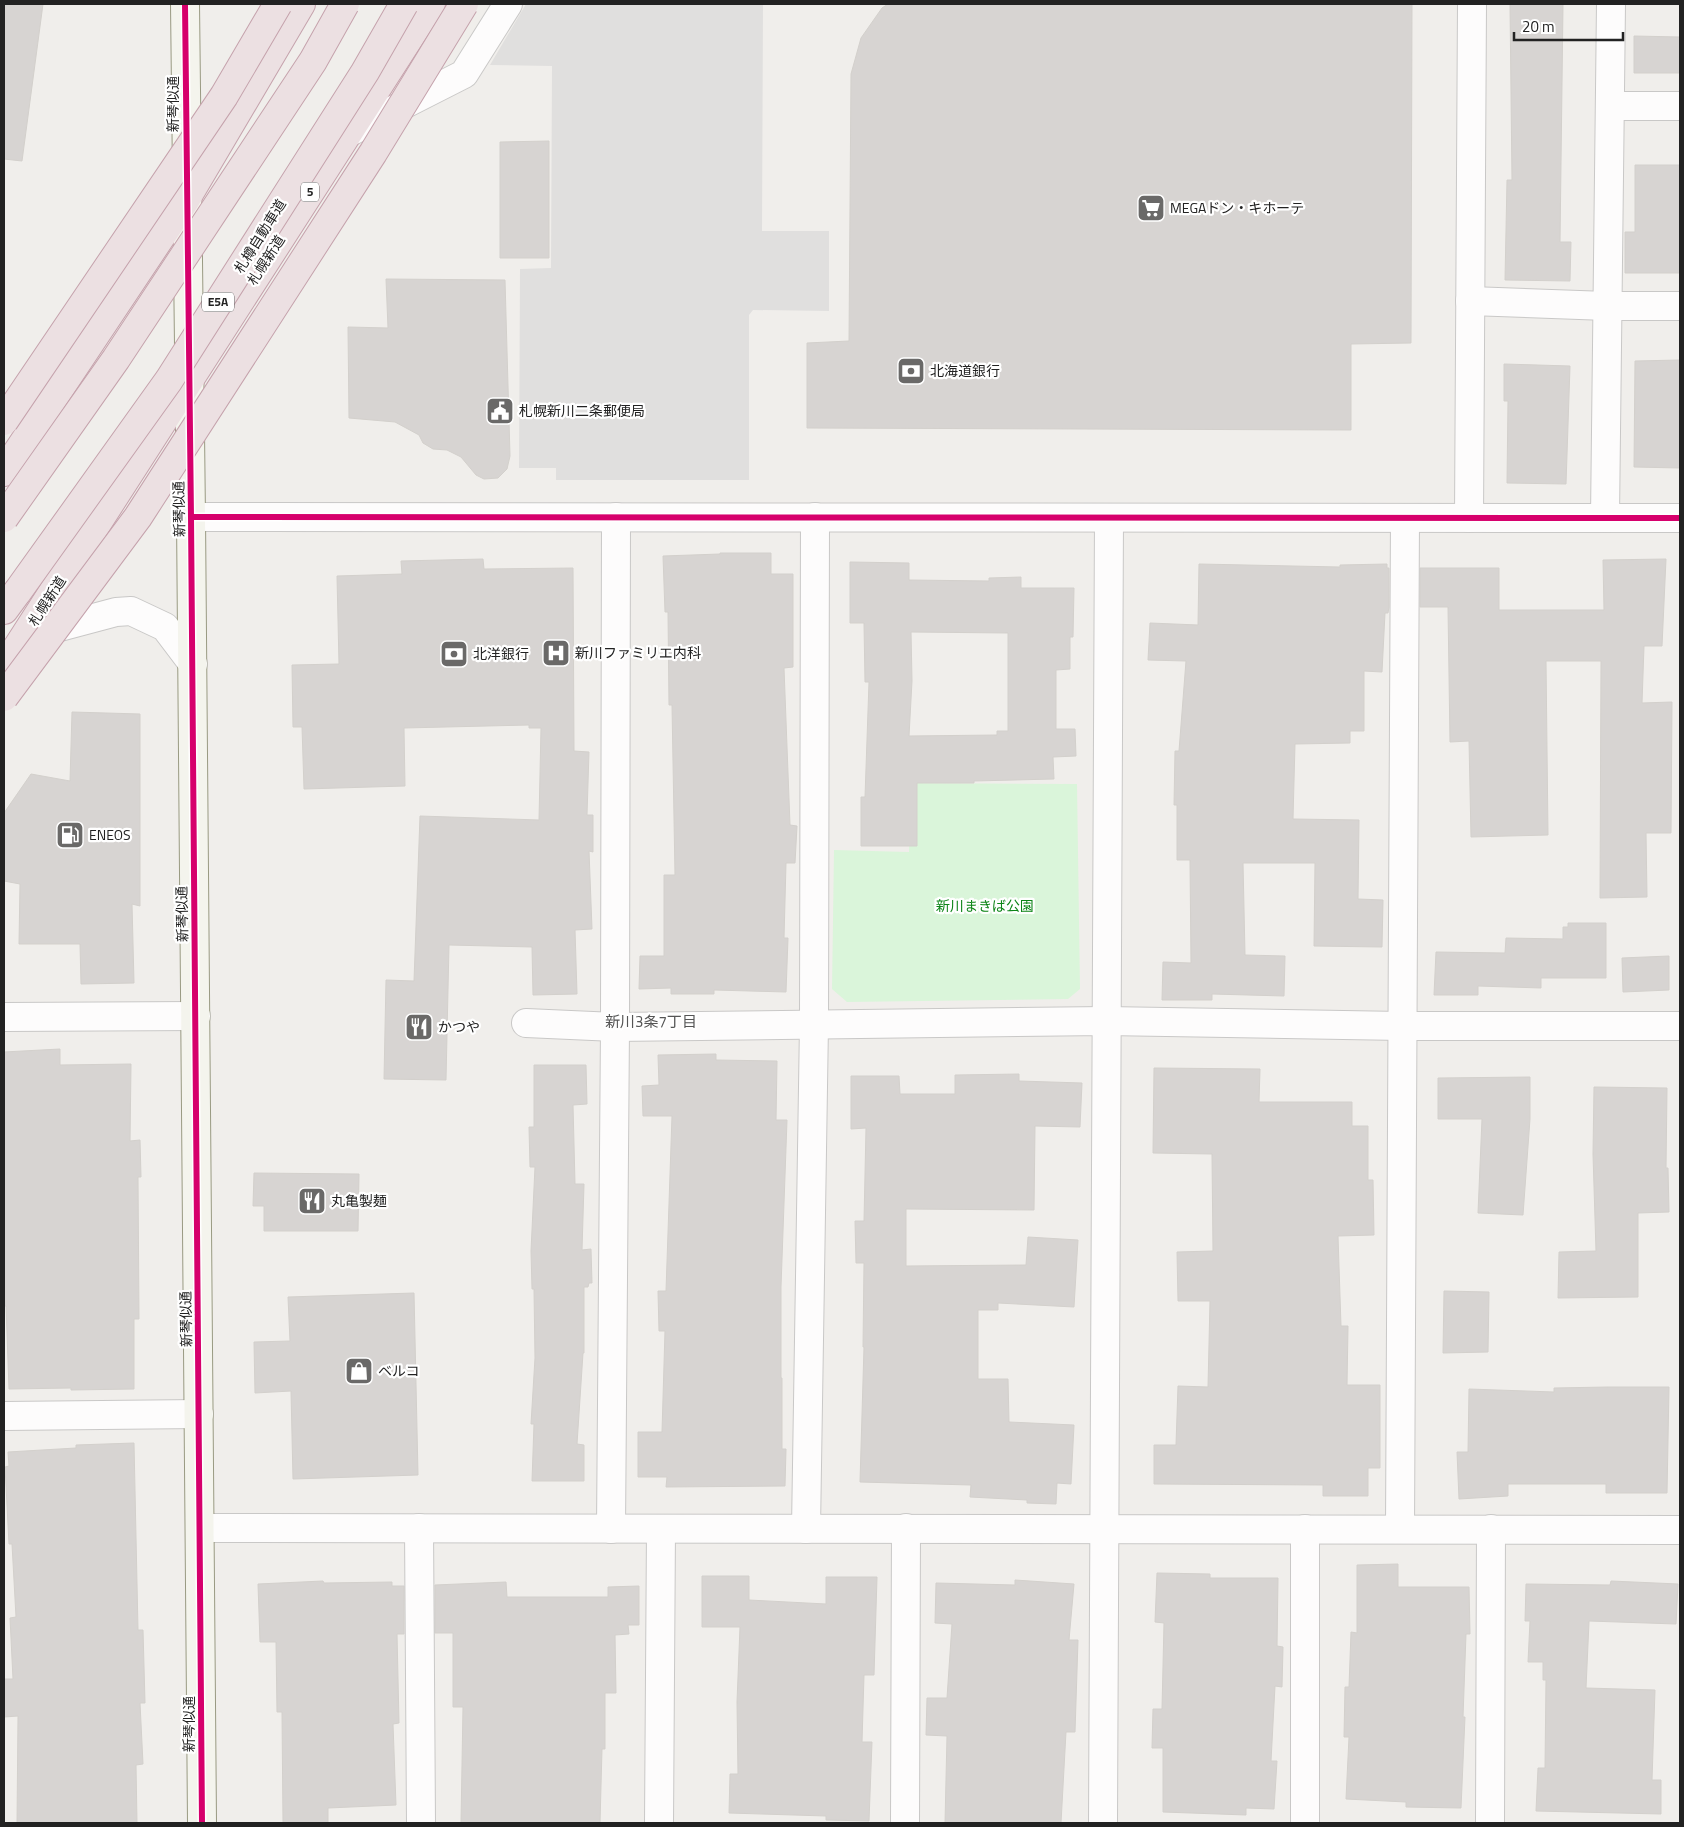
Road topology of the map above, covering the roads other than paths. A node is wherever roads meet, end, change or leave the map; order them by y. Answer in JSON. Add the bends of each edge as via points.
{"nodes":[{"id":1,"x":278,"y":4,"type":"edge"},
{"id":2,"x":301,"y":4,"type":"edge"},
{"id":3,"x":345,"y":4,"type":"edge"},
{"id":4,"x":404,"y":4,"type":"edge"},
{"id":5,"x":431,"y":4,"type":"edge"},
{"id":6,"x":464,"y":4,"type":"edge"},
{"id":7,"x":508,"y":4,"type":"edge"},
{"id":8,"x":1472,"y":4,"type":"edge"},
{"id":9,"x":1611,"y":4,"type":"edge"},
{"id":10,"x":190,"y":8,"type":"edge"},
{"id":11,"x":1611,"y":106,"type":"junction"},
{"id":12,"x":1680,"y":106,"type":"edge"},
{"id":13,"x":348,"y":133,"type":"junction"},
{"id":14,"x":186,"y":199,"type":"junction"},
{"id":15,"x":1470,"y":301,"type":"junction"},
{"id":16,"x":1607,"y":306,"type":"junction"},
{"id":17,"x":1680,"y":306,"type":"edge"},
{"id":18,"x":189,"y":379,"type":"junction"},
{"id":19,"x":4,"y":421,"type":"edge"},
{"id":20,"x":4,"y":472,"type":"edge"},
{"id":21,"x":191,"y":517,"type":"junction"},
{"id":22,"x":616,"y":517,"type":"junction"},
{"id":23,"x":815,"y":517,"type":"junction"},
{"id":24,"x":4,"y":518,"type":"edge"},
{"id":25,"x":1109,"y":518,"type":"junction"},
{"id":26,"x":1405,"y":518,"type":"junction"},
{"id":27,"x":1469,"y":518,"type":"junction"},
{"id":28,"x":1605,"y":518,"type":"junction"},
{"id":29,"x":1680,"y":518,"type":"edge"},
{"id":30,"x":4,"y":610,"type":"edge"},
{"id":31,"x":24,"y":636,"type":"junction"},
{"id":32,"x":192,"y":664,"type":"junction"},
{"id":33,"x":4,"y":668,"type":"edge"},
{"id":34,"x":4,"y":697,"type":"edge"},
{"id":35,"x":196,"y":1016,"type":"junction"},
{"id":36,"x":4,"y":1017,"type":"edge"},
{"id":37,"x":1106,"y":1021,"type":"junction"},
{"id":38,"x":526,"y":1023,"type":"dead end"},
{"id":39,"x":814,"y":1024,"type":"junction"},
{"id":40,"x":1402,"y":1026,"type":"junction"},
{"id":41,"x":1680,"y":1026,"type":"edge"},
{"id":42,"x":615,"y":1027,"type":"junction"},
{"id":43,"x":199,"y":1414,"type":"junction"},
{"id":44,"x":4,"y":1416,"type":"edge"},
{"id":45,"x":200,"y":1528,"type":"junction"},
{"id":46,"x":419,"y":1528,"type":"junction"},
{"id":47,"x":661,"y":1528,"type":"junction"},
{"id":48,"x":906,"y":1528,"type":"junction"},
{"id":49,"x":1104,"y":1528,"type":"junction"},
{"id":50,"x":611,"y":1529,"type":"junction"},
{"id":51,"x":806,"y":1529,"type":"junction"},
{"id":52,"x":1306,"y":1529,"type":"junction"},
{"id":53,"x":1400,"y":1529,"type":"junction"},
{"id":54,"x":1491,"y":1530,"type":"junction"},
{"id":55,"x":1680,"y":1530,"type":"edge"},
{"id":56,"x":202,"y":1823,"type":"edge"},
{"id":57,"x":422,"y":1823,"type":"edge"},
{"id":58,"x":659,"y":1823,"type":"edge"},
{"id":59,"x":905,"y":1823,"type":"edge"},
{"id":60,"x":1103,"y":1823,"type":"edge"},
{"id":61,"x":1305,"y":1823,"type":"edge"},
{"id":62,"x":1490,"y":1823,"type":"edge"}],
"edges":[{"from":1,"to":19,"type":"highway","bridge":true,"via":[[224,96]]},
{"from":2,"to":14,"type":"highway"},
{"from":3,"to":24,"type":"highway","bridge":true,"via":[[307,69],[116,359]]},
{"from":4,"to":30,"type":"highway","name":"札樽自動車道","number":"E5A","bridge":true,"via":[[365,72],[169,380]]},
{"from":5,"to":13,"type":"highway","name":"札幌新道","number":"5"},
{"from":6,"to":34,"type":"highway","bridge":true,"via":[[373,153],[138,517]]},
{"from":7,"to":13,"type":"street","via":[[464,74]]},
{"from":8,"to":15,"type":"street"},
{"from":9,"to":11,"type":"street"},
{"from":10,"to":14,"type":"street","name":"新琴似通"},
{"from":11,"to":12,"type":"street"},
{"from":11,"to":16,"type":"street"},
{"from":13,"to":18,"type":"highway","name":"札幌新道","number":"5"},
{"from":14,"to":18,"type":"street","name":"新琴似通"},
{"from":14,"to":20,"type":"highway"},
{"from":15,"to":16,"type":"street"},
{"from":15,"to":27,"type":"street"},
{"from":16,"to":17,"type":"street"},
{"from":16,"to":28,"type":"street"},
{"from":18,"to":21,"type":"street","name":"新琴似通"},
{"from":18,"to":31,"type":"highway","name":"札幌新道","number":"5"},
{"from":21,"to":22,"type":"street"},
{"from":21,"to":32,"type":"street","name":"新琴似通"},
{"from":22,"to":23,"type":"street"},
{"from":22,"to":42,"type":"street"},
{"from":23,"to":25,"type":"street"},
{"from":23,"to":39,"type":"street"},
{"from":25,"to":26,"type":"street"},
{"from":25,"to":37,"type":"street"},
{"from":26,"to":27,"type":"street"},
{"from":26,"to":40,"type":"street"},
{"from":27,"to":28,"type":"street"},
{"from":28,"to":29,"type":"street"},
{"from":31,"to":32,"type":"street","via":[[131,611],[165,627]]},
{"from":31,"to":33,"type":"highway","name":"札幌新道","number":"5"},
{"from":32,"to":35,"type":"street","name":"新琴似通"},
{"from":35,"to":36,"type":"street"},
{"from":35,"to":43,"type":"street","name":"新琴似通"},
{"from":37,"to":39,"type":"street"},
{"from":37,"to":40,"type":"street"},
{"from":37,"to":49,"type":"street"},
{"from":38,"to":42,"type":"street"},
{"from":39,"to":42,"type":"street"},
{"from":39,"to":51,"type":"street"},
{"from":40,"to":41,"type":"street"},
{"from":40,"to":53,"type":"street"},
{"from":42,"to":50,"type":"street"},
{"from":43,"to":44,"type":"street"},
{"from":43,"to":45,"type":"street","name":"新琴似通"},
{"from":45,"to":46,"type":"street"},
{"from":45,"to":56,"type":"street","name":"新琴似通"},
{"from":46,"to":50,"type":"street"},
{"from":46,"to":57,"type":"street"},
{"from":47,"to":50,"type":"street"},
{"from":47,"to":51,"type":"street"},
{"from":47,"to":58,"type":"street"},
{"from":48,"to":49,"type":"street"},
{"from":48,"to":51,"type":"street"},
{"from":48,"to":59,"type":"street"},
{"from":49,"to":52,"type":"street"},
{"from":49,"to":60,"type":"street"},
{"from":52,"to":53,"type":"street"},
{"from":52,"to":61,"type":"street"},
{"from":53,"to":54,"type":"street"},
{"from":54,"to":55,"type":"street"},
{"from":54,"to":62,"type":"street"}]}
